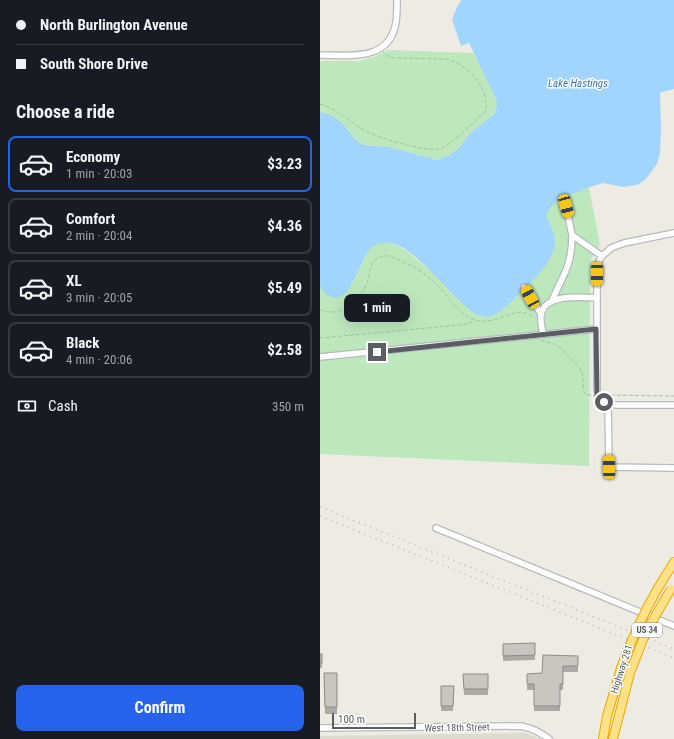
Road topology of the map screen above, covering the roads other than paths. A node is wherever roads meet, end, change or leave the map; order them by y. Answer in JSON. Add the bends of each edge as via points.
{"nodes":[{"id":1,"x":396,"y":0,"type":"edge"},
{"id":2,"x":320,"y":55,"type":"edge"},
{"id":3,"x":566,"y":206,"type":"dead end"},
{"id":4,"x":674,"y":233,"type":"edge"},
{"id":5,"x":572,"y":236,"type":"junction"},
{"id":6,"x":602,"y":256,"type":"junction"},
{"id":7,"x":524,"y":287,"type":"dead end"},
{"id":8,"x":597,"y":298,"type":"junction"},
{"id":9,"x":552,"y":301,"type":"junction"},
{"id":10,"x":541,"y":317,"type":"junction"},
{"id":11,"x":596,"y":329,"type":"junction"},
{"id":12,"x":543,"y":334,"type":"junction"},
{"id":13,"x":320,"y":357,"type":"edge"},
{"id":14,"x":611,"y":404,"type":"junction"},
{"id":15,"x":674,"y":405,"type":"edge"},
{"id":16,"x":674,"y":468,"type":"edge"},
{"id":17,"x":436,"y":528,"type":"dead end"},
{"id":18,"x":674,"y":562,"type":"edge"},
{"id":19,"x":672,"y":587,"type":"edge"},
{"id":20,"x":674,"y":626,"type":"edge"},
{"id":21,"x":320,"y":728,"type":"edge"},
{"id":22,"x":549,"y":739,"type":"edge"},
{"id":23,"x":603,"y":739,"type":"edge"},
{"id":24,"x":614,"y":739,"type":"edge"}],
"edges":[{"from":1,"to":2,"type":"street","via":[[396,23],[386,44],[367,54]]},
{"from":3,"to":5,"type":"street"},
{"from":4,"to":6,"type":"street","via":[[611,248]]},
{"from":5,"to":6,"type":"street"},
{"from":5,"to":9,"type":"street","via":[[569,264]]},
{"from":6,"to":8,"type":"street","via":[[598,267]]},
{"from":7,"to":10,"type":"street"},
{"from":8,"to":9,"type":"street","via":[[569,297]]},
{"from":8,"to":11,"type":"street"},
{"from":9,"to":10,"type":"street","via":[[543,309]]},
{"from":10,"to":12,"type":"street"},
{"from":11,"to":12,"type":"street"},
{"from":11,"to":14,"type":"street","via":[[597,396]]},
{"from":12,"to":13,"type":"street"},
{"from":14,"to":15,"type":"street"},
{"from":14,"to":16,"type":"street","via":[[609,467]]},
{"from":17,"to":20,"type":"street"},
{"from":18,"to":23,"type":"highway","name":"Highway 281","number":"US 34","bridge":true,"via":[[638,626],[620,668]]},
{"from":19,"to":24,"type":"highway","name":"Highway 281","number":"US 34","bridge":true,"via":[[646,632],[630,672]]},
{"from":21,"to":22,"type":"street","name":"West 18th Street","via":[[521,726],[542,733]]}]}
